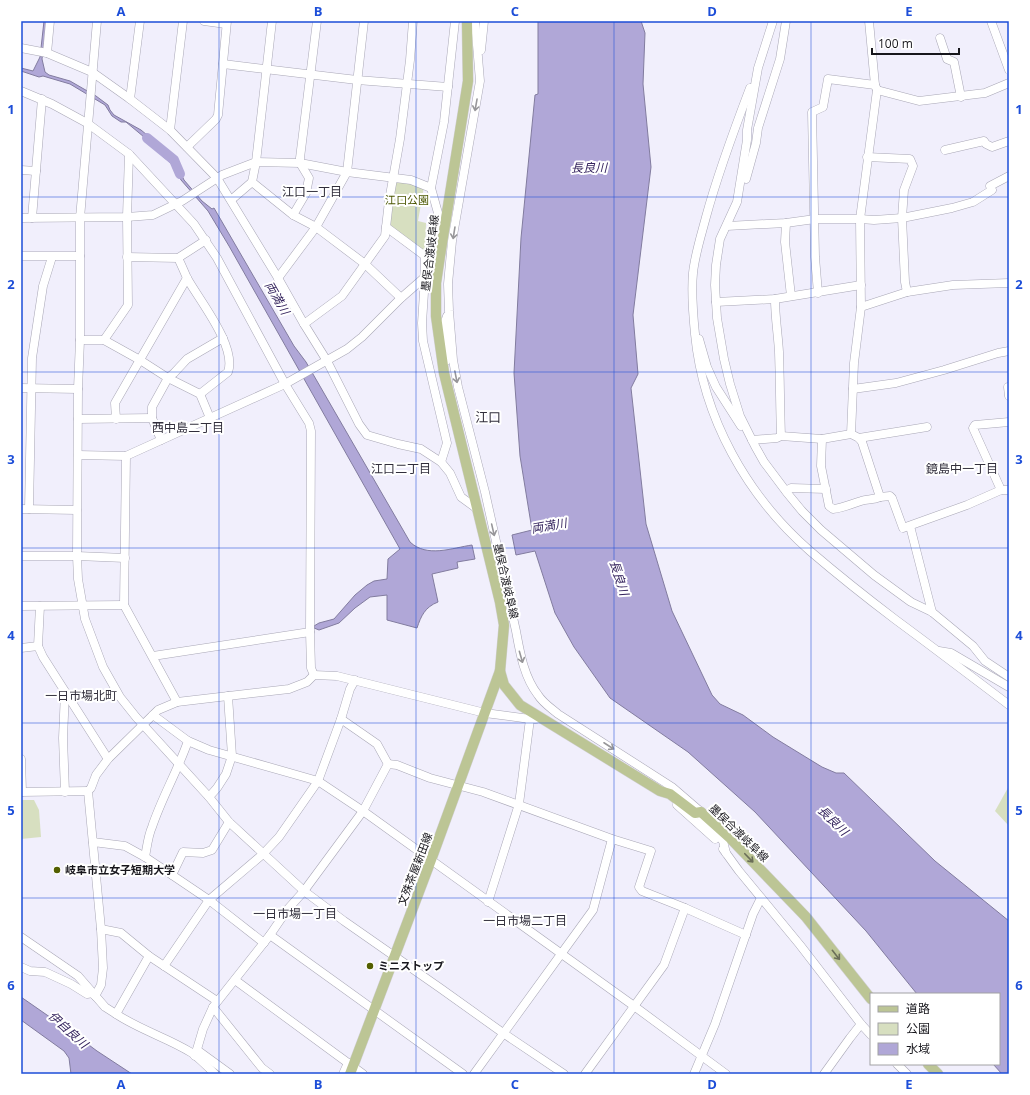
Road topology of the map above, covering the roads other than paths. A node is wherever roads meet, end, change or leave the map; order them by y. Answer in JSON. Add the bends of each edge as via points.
{"nodes":[{"id":1,"x":50,"y":21,"type":"edge"},
{"id":2,"x":97,"y":21,"type":"edge"},
{"id":3,"x":140,"y":21,"type":"edge"},
{"id":4,"x":183,"y":21,"type":"edge"},
{"id":5,"x":204,"y":21,"type":"edge"},
{"id":6,"x":272,"y":21,"type":"edge"},
{"id":7,"x":317,"y":21,"type":"edge"},
{"id":8,"x":364,"y":21,"type":"edge"},
{"id":9,"x":413,"y":21,"type":"edge"},
{"id":10,"x":455,"y":21,"type":"edge"},
{"id":11,"x":467,"y":21,"type":"edge"},
{"id":12,"x":475,"y":21,"type":"edge"},
{"id":13,"x":484,"y":21,"type":"edge"},
{"id":14,"x":773,"y":21,"type":"edge"},
{"id":15,"x":786,"y":21,"type":"edge"},
{"id":16,"x":869,"y":21,"type":"edge"},
{"id":17,"x":991,"y":21,"type":"edge"},
{"id":18,"x":227,"y":22,"type":"edge"},
{"id":19,"x":940,"y":38,"type":"dead end"},
{"id":20,"x":21,"y":48,"type":"edge"},
{"id":21,"x":47,"y":54,"type":"junction"},
{"id":22,"x":1007,"y":61,"type":"edge"},
{"id":23,"x":222,"y":64,"type":"junction"},
{"id":24,"x":480,"y":66,"type":"junction"},
{"id":25,"x":758,"y":68,"type":"junction"},
{"id":26,"x":266,"y":69,"type":"junction"},
{"id":27,"x":1009,"y":70,"type":"edge"},
{"id":28,"x":310,"y":74,"type":"junction"},
{"id":29,"x":91,"y":75,"type":"junction"},
{"id":30,"x":357,"y":80,"type":"junction"},
{"id":31,"x":407,"y":83,"type":"junction"},
{"id":32,"x":1009,"y":83,"type":"edge"},
{"id":33,"x":448,"y":87,"type":"junction"},
{"id":34,"x":876,"y":88,"type":"junction"},
{"id":35,"x":21,"y":91,"type":"edge"},
{"id":36,"x":961,"y":97,"type":"junction"},
{"id":37,"x":42,"y":99,"type":"junction"},
{"id":38,"x":130,"y":99,"type":"junction"},
{"id":39,"x":87,"y":123,"type":"junction"},
{"id":40,"x":170,"y":130,"type":"junction"},
{"id":41,"x":1009,"y":141,"type":"edge"},
{"id":42,"x":187,"y":147,"type":"junction"},
{"id":43,"x":945,"y":150,"type":"dead end"},
{"id":44,"x":129,"y":154,"type":"junction"},
{"id":45,"x":867,"y":157,"type":"junction"},
{"id":46,"x":256,"y":162,"type":"junction"},
{"id":47,"x":300,"y":163,"type":"junction"},
{"id":48,"x":21,"y":170,"type":"edge"},
{"id":49,"x":36,"y":171,"type":"junction"},
{"id":50,"x":347,"y":172,"type":"junction"},
{"id":51,"x":1009,"y":176,"type":"edge"},
{"id":52,"x":393,"y":177,"type":"junction"},
{"id":53,"x":215,"y":179,"type":"junction"},
{"id":54,"x":252,"y":182,"type":"junction"},
{"id":55,"x":431,"y":188,"type":"junction"},
{"id":56,"x":738,"y":194,"type":"junction"},
{"id":57,"x":231,"y":200,"type":"junction"},
{"id":58,"x":180,"y":203,"type":"junction"},
{"id":59,"x":293,"y":215,"type":"junction"},
{"id":60,"x":127,"y":217,"type":"junction"},
{"id":61,"x":21,"y":218,"type":"edge"},
{"id":62,"x":32,"y":218,"type":"junction"},
{"id":63,"x":80,"y":218,"type":"junction"},
{"id":64,"x":860,"y":218,"type":"junction"},
{"id":65,"x":902,"y":218,"type":"junction"},
{"id":66,"x":815,"y":219,"type":"junction"},
{"id":67,"x":786,"y":223,"type":"junction"},
{"id":68,"x":727,"y":226,"type":"junction"},
{"id":69,"x":316,"y":227,"type":"junction"},
{"id":70,"x":386,"y":227,"type":"junction"},
{"id":71,"x":206,"y":240,"type":"junction"},
{"id":72,"x":21,"y":256,"type":"edge"},
{"id":73,"x":80,"y":256,"type":"junction"},
{"id":74,"x":440,"y":256,"type":"junction"},
{"id":75,"x":52,"y":257,"type":"junction"},
{"id":76,"x":127,"y":257,"type":"junction"},
{"id":77,"x":178,"y":258,"type":"junction"},
{"id":78,"x":365,"y":264,"type":"junction"},
{"id":79,"x":425,"y":277,"type":"junction"},
{"id":80,"x":187,"y":278,"type":"junction"},
{"id":81,"x":278,"y":278,"type":"junction"},
{"id":82,"x":1009,"y":283,"type":"edge"},
{"id":83,"x":861,"y":285,"type":"junction"},
{"id":84,"x":818,"y":292,"type":"junction"},
{"id":85,"x":907,"y":292,"type":"junction"},
{"id":86,"x":791,"y":296,"type":"junction"},
{"id":87,"x":401,"y":298,"type":"junction"},
{"id":88,"x":775,"y":299,"type":"junction"},
{"id":89,"x":716,"y":302,"type":"junction"},
{"id":90,"x":861,"y":307,"type":"junction"},
{"id":91,"x":448,"y":311,"type":"junction"},
{"id":92,"x":693,"y":317,"type":"junction"},
{"id":93,"x":304,"y":324,"type":"junction"},
{"id":94,"x":223,"y":338,"type":"junction"},
{"id":95,"x":80,"y":340,"type":"junction"},
{"id":96,"x":104,"y":340,"type":"junction"},
{"id":97,"x":1009,"y":351,"type":"edge"},
{"id":98,"x":140,"y":360,"type":"junction"},
{"id":99,"x":326,"y":362,"type":"junction"},
{"id":100,"x":444,"y":373,"type":"junction"},
{"id":101,"x":168,"y":378,"type":"junction"},
{"id":102,"x":286,"y":383,"type":"junction"},
{"id":103,"x":1008,"y":387,"type":"dead end"},
{"id":104,"x":21,"y":388,"type":"edge"},
{"id":105,"x":31,"y":388,"type":"junction"},
{"id":106,"x":78,"y":389,"type":"junction"},
{"id":107,"x":853,"y":389,"type":"junction"},
{"id":108,"x":200,"y":394,"type":"junction"},
{"id":109,"x":1009,"y":396,"type":"edge"},
{"id":110,"x":152,"y":418,"type":"junction"},
{"id":111,"x":210,"y":418,"type":"junction"},
{"id":112,"x":78,"y":419,"type":"junction"},
{"id":113,"x":116,"y":419,"type":"junction"},
{"id":114,"x":1009,"y":422,"type":"edge"},
{"id":115,"x":927,"y":427,"type":"dead end"},
{"id":116,"x":851,"y":434,"type":"junction"},
{"id":117,"x":781,"y":436,"type":"junction"},
{"id":118,"x":750,"y":437,"type":"junction"},
{"id":119,"x":859,"y":438,"type":"junction"},
{"id":120,"x":822,"y":439,"type":"junction"},
{"id":121,"x":161,"y":440,"type":"junction"},
{"id":122,"x":78,"y":455,"type":"junction"},
{"id":123,"x":126,"y":456,"type":"junction"},
{"id":124,"x":441,"y":462,"type":"junction"},
{"id":125,"x":826,"y":489,"type":"junction"},
{"id":126,"x":1005,"y":490,"type":"edge"},
{"id":127,"x":786,"y":491,"type":"junction"},
{"id":128,"x":880,"y":497,"type":"junction"},
{"id":129,"x":476,"y":508,"type":"junction"},
{"id":130,"x":25,"y":509,"type":"edge"},
{"id":131,"x":77,"y":510,"type":"junction"},
{"id":132,"x":910,"y":526,"type":"junction"},
{"id":133,"x":21,"y":556,"type":"edge"},
{"id":134,"x":77,"y":556,"type":"junction"},
{"id":135,"x":125,"y":558,"type":"junction"},
{"id":136,"x":82,"y":605,"type":"junction"},
{"id":137,"x":21,"y":606,"type":"edge"},
{"id":138,"x":40,"y":606,"type":"junction"},
{"id":139,"x":124,"y":606,"type":"junction"},
{"id":140,"x":932,"y":612,"type":"junction"},
{"id":141,"x":310,"y":632,"type":"junction"},
{"id":142,"x":38,"y":646,"type":"junction"},
{"id":143,"x":21,"y":648,"type":"edge"},
{"id":144,"x":936,"y":650,"type":"junction"},
{"id":145,"x":153,"y":656,"type":"junction"},
{"id":146,"x":500,"y":671,"type":"junction"},
{"id":147,"x":314,"y":675,"type":"junction"},
{"id":148,"x":1009,"y":677,"type":"edge"},
{"id":149,"x":355,"y":680,"type":"junction"},
{"id":150,"x":1009,"y":687,"type":"edge"},
{"id":151,"x":66,"y":693,"type":"junction"},
{"id":152,"x":228,"y":696,"type":"junction"},
{"id":153,"x":177,"y":702,"type":"junction"},
{"id":154,"x":1009,"y":705,"type":"edge"},
{"id":155,"x":485,"y":713,"type":"junction"},
{"id":156,"x":153,"y":715,"type":"junction"},
{"id":157,"x":542,"y":718,"type":"junction"},
{"id":158,"x":341,"y":719,"type":"junction"},
{"id":159,"x":530,"y":720,"type":"junction"},
{"id":160,"x":143,"y":726,"type":"junction"},
{"id":161,"x":188,"y":741,"type":"junction"},
{"id":162,"x":232,"y":756,"type":"junction"},
{"id":163,"x":21,"y":759,"type":"edge"},
{"id":164,"x":108,"y":759,"type":"junction"},
{"id":165,"x":388,"y":764,"type":"junction"},
{"id":166,"x":180,"y":765,"type":"junction"},
{"id":167,"x":318,"y":781,"type":"junction"},
{"id":168,"x":457,"y":786,"type":"junction"},
{"id":169,"x":88,"y":791,"type":"junction"},
{"id":170,"x":660,"y":791,"type":"junction"},
{"id":171,"x":21,"y":792,"type":"edge"},
{"id":172,"x":65,"y":792,"type":"junction"},
{"id":173,"x":209,"y":797,"type":"junction"},
{"id":174,"x":518,"y":804,"type":"junction"},
{"id":175,"x":363,"y":811,"type":"junction"},
{"id":176,"x":701,"y":812,"type":"junction"},
{"id":177,"x":229,"y":822,"type":"junction"},
{"id":178,"x":612,"y":839,"type":"junction"},
{"id":179,"x":93,"y":842,"type":"junction"},
{"id":180,"x":726,"y":853,"type":"junction"},
{"id":181,"x":263,"y":854,"type":"junction"},
{"id":182,"x":146,"y":857,"type":"junction"},
{"id":183,"x":431,"y":860,"type":"junction"},
{"id":184,"x":172,"y":875,"type":"junction"},
{"id":185,"x":304,"y":891,"type":"junction"},
{"id":186,"x":761,"y":898,"type":"junction"},
{"id":187,"x":209,"y":900,"type":"junction"},
{"id":188,"x":488,"y":902,"type":"junction"},
{"id":189,"x":685,"y":908,"type":"junction"},
{"id":190,"x":101,"y":929,"type":"junction"},
{"id":191,"x":270,"y":935,"type":"junction"},
{"id":192,"x":746,"y":935,"type":"junction"},
{"id":193,"x":21,"y":937,"type":"edge"},
{"id":194,"x":264,"y":942,"type":"junction"},
{"id":195,"x":560,"y":954,"type":"junction"},
{"id":196,"x":149,"y":956,"type":"junction"},
{"id":197,"x":394,"y":956,"type":"junction"},
{"id":198,"x":21,"y":961,"type":"edge"},
{"id":199,"x":164,"y":966,"type":"junction"},
{"id":200,"x":21,"y":967,"type":"edge"},
{"id":201,"x":37,"y":971,"type":"junction"},
{"id":202,"x":235,"y":980,"type":"junction"},
{"id":203,"x":94,"y":995,"type":"junction"},
{"id":204,"x":870,"y":998,"type":"edge"},
{"id":205,"x":215,"y":1004,"type":"junction"},
{"id":206,"x":634,"y":1006,"type":"junction"},
{"id":207,"x":373,"y":1010,"type":"junction"},
{"id":208,"x":116,"y":1014,"type":"junction"},
{"id":209,"x":861,"y":1024,"type":"junction"},
{"id":210,"x":503,"y":1033,"type":"junction"},
{"id":211,"x":870,"y":1034,"type":"edge"},
{"id":212,"x":196,"y":1053,"type":"junction"},
{"id":213,"x":701,"y":1055,"type":"junction"},
{"id":214,"x":899,"y":1065,"type":"edge"},
{"id":215,"x":929,"y":1065,"type":"edge"},
{"id":216,"x":354,"y":1070,"type":"edge"},
{"id":217,"x":215,"y":1074,"type":"edge"},
{"id":218,"x":230,"y":1074,"type":"edge"},
{"id":219,"x":270,"y":1074,"type":"edge"},
{"id":220,"x":343,"y":1074,"type":"edge"},
{"id":221,"x":463,"y":1074,"type":"edge"},
{"id":222,"x":474,"y":1074,"type":"edge"},
{"id":223,"x":564,"y":1074,"type":"edge"},
{"id":224,"x":585,"y":1074,"type":"edge"},
{"id":225,"x":694,"y":1074,"type":"edge"},
{"id":226,"x":726,"y":1074,"type":"edge"},
{"id":227,"x":824,"y":1074,"type":"edge"},
{"id":228,"x":906,"y":1074,"type":"edge"},
{"id":229,"x":938,"y":1074,"type":"edge"}],
"edges":[{"from":1,"to":21,"type":"street"},
{"from":2,"to":29,"type":"street"},
{"from":3,"to":38,"type":"street"},
{"from":4,"to":40,"type":"street"},
{"from":5,"to":18,"type":"street"},
{"from":6,"to":26,"type":"street"},
{"from":7,"to":28,"type":"street"},
{"from":8,"to":30,"type":"street"},
{"from":9,"to":31,"type":"street"},
{"from":10,"to":33,"type":"street"},
{"from":11,"to":74,"type":"main road","name":"墨俣合渡岐阜線","via":[[468,81]]},
{"from":12,"to":24,"type":"street"},
{"from":13,"to":24,"type":"street"},
{"from":14,"to":25,"type":"street"},
{"from":15,"to":56,"type":"street","via":[[780,59],[743,187]]},
{"from":16,"to":34,"type":"street"},
{"from":17,"to":22,"type":"street"},
{"from":18,"to":23,"type":"street"},
{"from":19,"to":36,"type":"street","via":[[947,59],[954,62]]},
{"from":20,"to":21,"type":"street"},
{"from":21,"to":29,"type":"street"},
{"from":22,"to":27,"type":"street"},
{"from":23,"to":26,"type":"street"},
{"from":23,"to":42,"type":"street","via":[[216,119]]},
{"from":24,"to":91,"type":"street","one_way":true,"via":[[480,81],[452,241]]},
{"from":25,"to":56,"type":"street"},
{"from":25,"to":92,"type":"street","via":[[719,175],[698,246],[693,274]]},
{"from":26,"to":28,"type":"street"},
{"from":26,"to":46,"type":"street"},
{"from":28,"to":30,"type":"street"},
{"from":28,"to":47,"type":"street"},
{"from":29,"to":38,"type":"street"},
{"from":29,"to":39,"type":"street"},
{"from":30,"to":31,"type":"street"},
{"from":30,"to":50,"type":"street"},
{"from":31,"to":33,"type":"street"},
{"from":31,"to":52,"type":"street"},
{"from":32,"to":36,"type":"street","via":[[985,93]]},
{"from":33,"to":55,"type":"street"},
{"from":34,"to":36,"type":"street","via":[[919,101]]},
{"from":34,"to":45,"type":"street"},
{"from":34,"to":66,"type":"street","via":[[828,79],[823,107],[812,112]]},
{"from":35,"to":37,"type":"street"},
{"from":37,"to":39,"type":"street"},
{"from":37,"to":49,"type":"street"},
{"from":38,"to":40,"type":"street"},
{"from":39,"to":44,"type":"street"},
{"from":39,"to":63,"type":"street"},
{"from":40,"to":42,"type":"street"},
{"from":41,"to":43,"type":"street","via":[[992,147],[984,141]]},
{"from":42,"to":53,"type":"street"},
{"from":44,"to":58,"type":"street"},
{"from":44,"to":60,"type":"street"},
{"from":45,"to":64,"type":"street"},
{"from":45,"to":65,"type":"street","via":[[910,159],[913,166],[904,190]]},
{"from":46,"to":47,"type":"street"},
{"from":46,"to":53,"type":"street"},
{"from":46,"to":54,"type":"street"},
{"from":47,"to":50,"type":"street"},
{"from":47,"to":59,"type":"street","via":[[309,178],[306,193]]},
{"from":48,"to":49,"type":"street"},
{"from":49,"to":62,"type":"street"},
{"from":50,"to":52,"type":"street"},
{"from":50,"to":69,"type":"street"},
{"from":51,"to":65,"type":"street","via":[[990,186],[992,190],[973,202]]},
{"from":52,"to":55,"type":"street","via":[[411,180]]},
{"from":52,"to":70,"type":"street"},
{"from":53,"to":57,"type":"street"},
{"from":53,"to":58,"type":"street"},
{"from":54,"to":57,"type":"street"},
{"from":54,"to":59,"type":"street"},
{"from":55,"to":74,"type":"street","via":[[438,212],[433,239]]},
{"from":56,"to":68,"type":"street"},
{"from":57,"to":81,"type":"street"},
{"from":58,"to":60,"type":"street","via":[[153,215]]},
{"from":58,"to":71,"type":"street"},
{"from":59,"to":69,"type":"street"},
{"from":60,"to":63,"type":"street"},
{"from":60,"to":76,"type":"street"},
{"from":61,"to":62,"type":"street"},
{"from":62,"to":63,"type":"street"},
{"from":63,"to":73,"type":"street"},
{"from":64,"to":65,"type":"street"},
{"from":64,"to":66,"type":"street"},
{"from":64,"to":83,"type":"street"},
{"from":65,"to":85,"type":"street"},
{"from":66,"to":67,"type":"street"},
{"from":66,"to":84,"type":"street"},
{"from":67,"to":68,"type":"street"},
{"from":67,"to":86,"type":"street","via":[[785,242]]},
{"from":68,"to":89,"type":"street","via":[[720,239],[716,265]]},
{"from":69,"to":78,"type":"street"},
{"from":69,"to":81,"type":"street"},
{"from":70,"to":78,"type":"street","via":[[385,236]]},
{"from":70,"to":79,"type":"street","via":[[425,256]]},
{"from":71,"to":77,"type":"street"},
{"from":71,"to":102,"type":"street"},
{"from":72,"to":75,"type":"street"},
{"from":73,"to":75,"type":"street"},
{"from":73,"to":95,"type":"street"},
{"from":74,"to":100,"type":"main road","name":"墨俣合渡岐阜線","via":[[436,283],[436,316]]},
{"from":75,"to":105,"type":"street","via":[[43,286],[32,358]]},
{"from":76,"to":77,"type":"street"},
{"from":76,"to":96,"type":"street","via":[[128,305]]},
{"from":77,"to":80,"type":"street"},
{"from":78,"to":87,"type":"street"},
{"from":78,"to":93,"type":"street","via":[[342,296]]},
{"from":79,"to":87,"type":"street"},
{"from":79,"to":124,"type":"street","via":[[422,323],[424,341],[447,443]]},
{"from":80,"to":94,"type":"street"},
{"from":80,"to":98,"type":"street"},
{"from":81,"to":93,"type":"street"},
{"from":82,"to":85,"type":"street","via":[[953,285]]},
{"from":83,"to":84,"type":"street"},
{"from":83,"to":90,"type":"street"},
{"from":84,"to":86,"type":"street"},
{"from":85,"to":90,"type":"street"},
{"from":86,"to":88,"type":"street"},
{"from":87,"to":99,"type":"street","via":[[362,338]]},
{"from":88,"to":89,"type":"street"},
{"from":88,"to":117,"type":"street"},
{"from":89,"to":118,"type":"street","via":[[727,372],[740,416]]},
{"from":90,"to":107,"type":"street"},
{"from":91,"to":100,"type":"street","via":[[444,325]]},
{"from":91,"to":176,"type":"street","one_way":true,"via":[[458,387],[485,492],[520,653],[537,695],[558,714],[672,787]]},
{"from":92,"to":118,"type":"street","via":[[707,367],[714,382]]},
{"from":92,"to":144,"type":"street","via":[[700,371],[710,407],[729,448],[764,503],[809,550]]},
{"from":93,"to":99,"type":"street"},
{"from":94,"to":101,"type":"street","via":[[187,358]]},
{"from":94,"to":108,"type":"street","via":[[228,352],[228,372]]},
{"from":95,"to":96,"type":"street"},
{"from":95,"to":106,"type":"street"},
{"from":96,"to":98,"type":"street"},
{"from":97,"to":107,"type":"street","via":[[896,383]]},
{"from":98,"to":101,"type":"street"},
{"from":98,"to":113,"type":"street","via":[[115,403]]},
{"from":99,"to":102,"type":"street"},
{"from":99,"to":124,"type":"street","via":[[367,435],[421,449]]},
{"from":100,"to":129,"type":"main road","name":"墨俣合渡岐阜線"},
{"from":101,"to":108,"type":"street"},
{"from":101,"to":110,"type":"street","via":[[152,407]]},
{"from":102,"to":111,"type":"street"},
{"from":102,"to":141,"type":"street","via":[[311,431]]},
{"from":103,"to":109,"type":"street"},
{"from":104,"to":105,"type":"street"},
{"from":105,"to":106,"type":"street"},
{"from":105,"to":130,"type":"street"},
{"from":106,"to":112,"type":"street"},
{"from":107,"to":116,"type":"street"},
{"from":108,"to":111,"type":"street"},
{"from":110,"to":113,"type":"street"},
{"from":110,"to":121,"type":"street"},
{"from":111,"to":121,"type":"street"},
{"from":112,"to":113,"type":"street"},
{"from":112,"to":122,"type":"street"},
{"from":114,"to":126,"type":"street","via":[[973,428]]},
{"from":115,"to":119,"type":"street"},
{"from":116,"to":119,"type":"street"},
{"from":116,"to":120,"type":"street"},
{"from":117,"to":118,"type":"street"},
{"from":117,"to":120,"type":"street"},
{"from":118,"to":127,"type":"street","via":[[764,462]]},
{"from":119,"to":128,"type":"street"},
{"from":120,"to":125,"type":"street","via":[[821,466]]},
{"from":121,"to":123,"type":"street"},
{"from":122,"to":123,"type":"street"},
{"from":122,"to":131,"type":"street"},
{"from":123,"to":135,"type":"street"},
{"from":124,"to":129,"type":"street","via":[[450,473],[461,498]]},
{"from":125,"to":127,"type":"street","via":[[791,488]]},
{"from":125,"to":128,"type":"street","via":[[833,510]]},
{"from":126,"to":132,"type":"street"},
{"from":127,"to":140,"type":"street","via":[[821,530],[874,575],[911,602]]},
{"from":128,"to":132,"type":"street","via":[[890,496],[903,528]]},
{"from":129,"to":146,"type":"main road","name":"墨俣合渡岐阜線","via":[[504,625]]},
{"from":130,"to":131,"type":"street"},
{"from":131,"to":134,"type":"street"},
{"from":132,"to":140,"type":"street"},
{"from":133,"to":134,"type":"street"},
{"from":134,"to":135,"type":"street"},
{"from":134,"to":136,"type":"street"},
{"from":135,"to":139,"type":"street"},
{"from":136,"to":138,"type":"street"},
{"from":136,"to":139,"type":"street"},
{"from":136,"to":160,"type":"street","via":[[103,666],[120,697]]},
{"from":137,"to":138,"type":"street"},
{"from":138,"to":142,"type":"street"},
{"from":139,"to":145,"type":"street"},
{"from":140,"to":148,"type":"street","via":[[972,646],[985,661]]},
{"from":141,"to":145,"type":"street"},
{"from":141,"to":147,"type":"street","via":[[311,668]]},
{"from":142,"to":143,"type":"street"},
{"from":142,"to":151,"type":"street"},
{"from":144,"to":150,"type":"street","via":[[951,653]]},
{"from":144,"to":154,"type":"street"},
{"from":145,"to":153,"type":"street"},
{"from":146,"to":155,"type":"main road","name":"文殊茶屋新田線"},
{"from":146,"to":157,"type":"main road","name":"墨俣合渡岐阜線","via":[[511,696]]},
{"from":147,"to":149,"type":"street"},
{"from":147,"to":152,"type":"street","via":[[307,682],[289,689]]},
{"from":149,"to":155,"type":"street"},
{"from":149,"to":158,"type":"street"},
{"from":151,"to":164,"type":"street"},
{"from":151,"to":172,"type":"street","via":[[63,738]]},
{"from":152,"to":153,"type":"street"},
{"from":152,"to":162,"type":"street"},
{"from":153,"to":156,"type":"street","via":[[165,706]]},
{"from":155,"to":159,"type":"street"},
{"from":155,"to":168,"type":"main road","name":"文殊茶屋新田線"},
{"from":156,"to":160,"type":"street"},
{"from":156,"to":161,"type":"street"},
{"from":157,"to":159,"type":"street"},
{"from":157,"to":170,"type":"main road","name":"墨俣合渡岐阜線"},
{"from":158,"to":165,"type":"street","via":[[377,744]]},
{"from":158,"to":167,"type":"street"},
{"from":159,"to":174,"type":"street"},
{"from":160,"to":164,"type":"street"},
{"from":160,"to":166,"type":"street"},
{"from":161,"to":162,"type":"street"},
{"from":161,"to":166,"type":"street"},
{"from":162,"to":167,"type":"street"},
{"from":162,"to":173,"type":"street","via":[[226,774]]},
{"from":163,"to":171,"type":"street"},
{"from":164,"to":169,"type":"street"},
{"from":165,"to":168,"type":"street"},
{"from":165,"to":175,"type":"street"},
{"from":166,"to":173,"type":"street"},
{"from":166,"to":182,"type":"street","via":[[151,829]]},
{"from":167,"to":175,"type":"street"},
{"from":167,"to":181,"type":"street","via":[[279,837]]},
{"from":168,"to":174,"type":"street"},
{"from":168,"to":183,"type":"main road","name":"文殊茶屋新田線"},
{"from":169,"to":172,"type":"street"},
{"from":169,"to":179,"type":"street"},
{"from":170,"to":176,"type":"main road","name":"墨俣合渡岐阜線","via":[[670,794],[696,813]]},
{"from":170,"to":180,"type":"street","via":[[718,841]]},
{"from":171,"to":172,"type":"street"},
{"from":173,"to":177,"type":"street"},
{"from":174,"to":178,"type":"street"},
{"from":174,"to":188,"type":"street"},
{"from":175,"to":183,"type":"street"},
{"from":175,"to":185,"type":"street"},
{"from":176,"to":180,"type":"street","via":[[700,816],[723,841]]},
{"from":176,"to":204,"type":"main road","name":"墨俣合渡岐阜線","one_way":true,"via":[[730,838],[806,917]]},
{"from":177,"to":181,"type":"street"},
{"from":177,"to":184,"type":"street","via":[[212,850],[203,853],[183,852]]},
{"from":178,"to":189,"type":"street","via":[[651,850],[639,887],[642,891]]},
{"from":178,"to":195,"type":"street","via":[[593,910]]},
{"from":179,"to":182,"type":"street","via":[[125,846]]},
{"from":179,"to":190,"type":"street"},
{"from":180,"to":186,"type":"street"},
{"from":181,"to":185,"type":"street"},
{"from":181,"to":187,"type":"street"},
{"from":182,"to":184,"type":"street"},
{"from":183,"to":188,"type":"street"},
{"from":183,"to":197,"type":"main road","name":"文殊茶屋新田線"},
{"from":184,"to":187,"type":"street"},
{"from":185,"to":191,"type":"street"},
{"from":185,"to":197,"type":"street"},
{"from":186,"to":192,"type":"street"},
{"from":186,"to":209,"type":"street"},
{"from":187,"to":194,"type":"street"},
{"from":187,"to":199,"type":"street"},
{"from":188,"to":195,"type":"street"},
{"from":189,"to":192,"type":"street"},
{"from":189,"to":206,"type":"street","via":[[664,965]]},
{"from":190,"to":196,"type":"street","via":[[121,933]]},
{"from":190,"to":203,"type":"street","via":[[103,968],[100,985]]},
{"from":191,"to":194,"type":"street"},
{"from":191,"to":207,"type":"street"},
{"from":192,"to":213,"type":"street","via":[[715,1024]]},
{"from":193,"to":203,"type":"street","via":[[78,976]]},
{"from":194,"to":202,"type":"street"},
{"from":195,"to":206,"type":"street"},
{"from":195,"to":210,"type":"street"},
{"from":196,"to":199,"type":"street"},
{"from":196,"to":208,"type":"street"},
{"from":197,"to":207,"type":"main road","name":"文殊茶屋新田線"},
{"from":197,"to":210,"type":"street"},
{"from":198,"to":201,"type":"street"},
{"from":199,"to":205,"type":"street"},
{"from":200,"to":201,"type":"street"},
{"from":201,"to":203,"type":"street","via":[[45,972],[87,994]]},
{"from":202,"to":205,"type":"street"},
{"from":202,"to":216,"type":"street"},
{"from":203,"to":208,"type":"street"},
{"from":205,"to":212,"type":"street","via":[[203,1029]]},
{"from":205,"to":219,"type":"street","via":[[262,1068]]},
{"from":206,"to":213,"type":"street"},
{"from":206,"to":224,"type":"street"},
{"from":207,"to":216,"type":"main road","name":"文殊茶屋新田線"},
{"from":207,"to":221,"type":"street"},
{"from":208,"to":212,"type":"street","via":[[131,1024]]},
{"from":209,"to":211,"type":"street"},
{"from":209,"to":227,"type":"street"},
{"from":210,"to":222,"type":"street"},
{"from":210,"to":223,"type":"street"},
{"from":212,"to":217,"type":"street"},
{"from":212,"to":218,"type":"street"},
{"from":213,"to":225,"type":"street"},
{"from":213,"to":226,"type":"street"},
{"from":214,"to":228,"type":"street"},
{"from":215,"to":229,"type":"main road"},
{"from":216,"to":220,"type":"street"}]}
